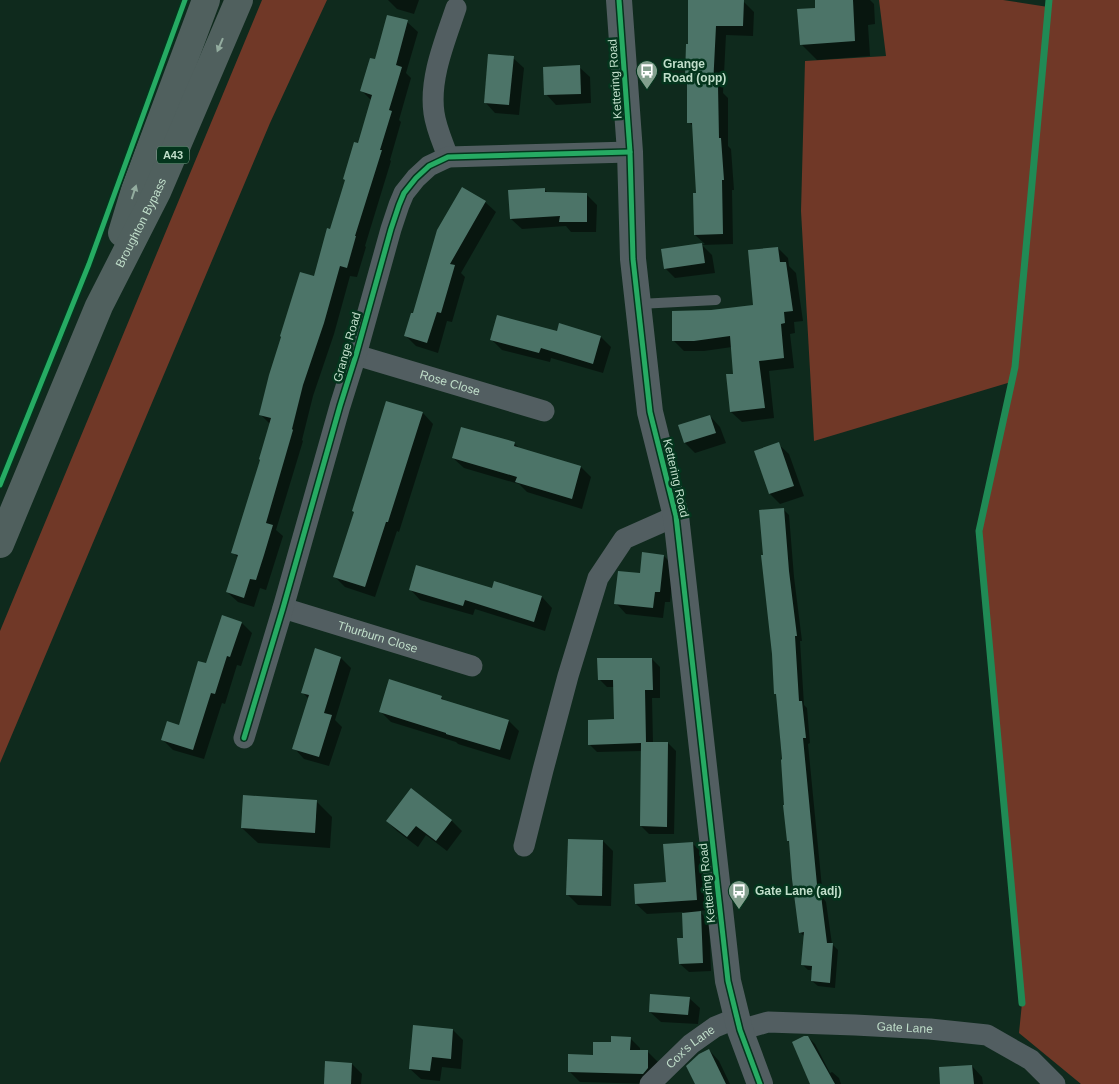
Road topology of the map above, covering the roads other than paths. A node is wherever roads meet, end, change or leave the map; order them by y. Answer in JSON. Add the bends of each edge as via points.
{"nodes":[{"id":1,"x":206,"y":0,"type":"edge"},
{"id":2,"x":239,"y":0,"type":"edge"},
{"id":3,"x":619,"y":0,"type":"edge"},
{"id":4,"x":456,"y":8,"type":"dead end"},
{"id":5,"x":630,"y":152,"type":"junction"},
{"id":6,"x":448,"y":157,"type":"junction"},
{"id":7,"x":716,"y":300,"type":"dead end"},
{"id":8,"x":638,"y":304,"type":"junction"},
{"id":9,"x":100,"y":306,"type":"junction"},
{"id":10,"x":356,"y":356,"type":"junction"},
{"id":11,"x":544,"y":411,"type":"dead end"},
{"id":12,"x":676,"y":516,"type":"junction"},
{"id":13,"x":0,"y":544,"type":"edge"},
{"id":14,"x":283,"y":608,"type":"junction"},
{"id":15,"x":472,"y":666,"type":"dead end"},
{"id":16,"x":244,"y":738,"type":"dead end"},
{"id":17,"x":524,"y":846,"type":"dead end"},
{"id":18,"x":738,"y":1024,"type":"junction"},
{"id":19,"x":650,"y":1084,"type":"edge"},
{"id":20,"x":760,"y":1084,"type":"edge"},
{"id":21,"x":1055,"y":1084,"type":"edge"}],
"edges":[{"from":9,"to":1,"type":"highway","name":"Broughton Bypass","number":"A43","one_way":true,"via":[[135,190]]},
{"from":2,"to":9,"type":"highway","name":"Broughton Bypass","number":"A43","one_way":true,"via":[[157,192]]},
{"from":3,"to":5,"type":"street","name":"Kettering Road"},
{"from":4,"to":6,"type":"street","via":[[433,93],[437,126]]},
{"from":5,"to":6,"type":"street","name":"Grange Road"},
{"from":5,"to":8,"type":"street","name":"Kettering Road"},
{"from":6,"to":10,"type":"street","name":"Grange Road","via":[[429,166],[416,178],[398,205]]},
{"from":7,"to":8,"type":"lane"},
{"from":8,"to":12,"type":"street","name":"Kettering Road","via":[[650,412]]},
{"from":9,"to":13,"type":"highway","name":"Broughton Bypass","number":"A43"},
{"from":10,"to":11,"type":"street","name":"Rose Close"},
{"from":10,"to":14,"type":"street","name":"Grange Road"},
{"from":12,"to":17,"type":"street","via":[[624,539],[598,578]]},
{"from":12,"to":18,"type":"street","name":"Kettering Road","via":[[728,981]]},
{"from":14,"to":15,"type":"street","name":"Thurburn Close"},
{"from":14,"to":16,"type":"street","name":"Grange Road"},
{"from":18,"to":19,"type":"street","name":"Cox's Lane","via":[[715,1027],[691,1044]]},
{"from":18,"to":20,"type":"street","name":"Kettering Road"},
{"from":18,"to":21,"type":"street","name":"Gate Lane","via":[[855,1025],[987,1035],[1031,1060]]}]}
